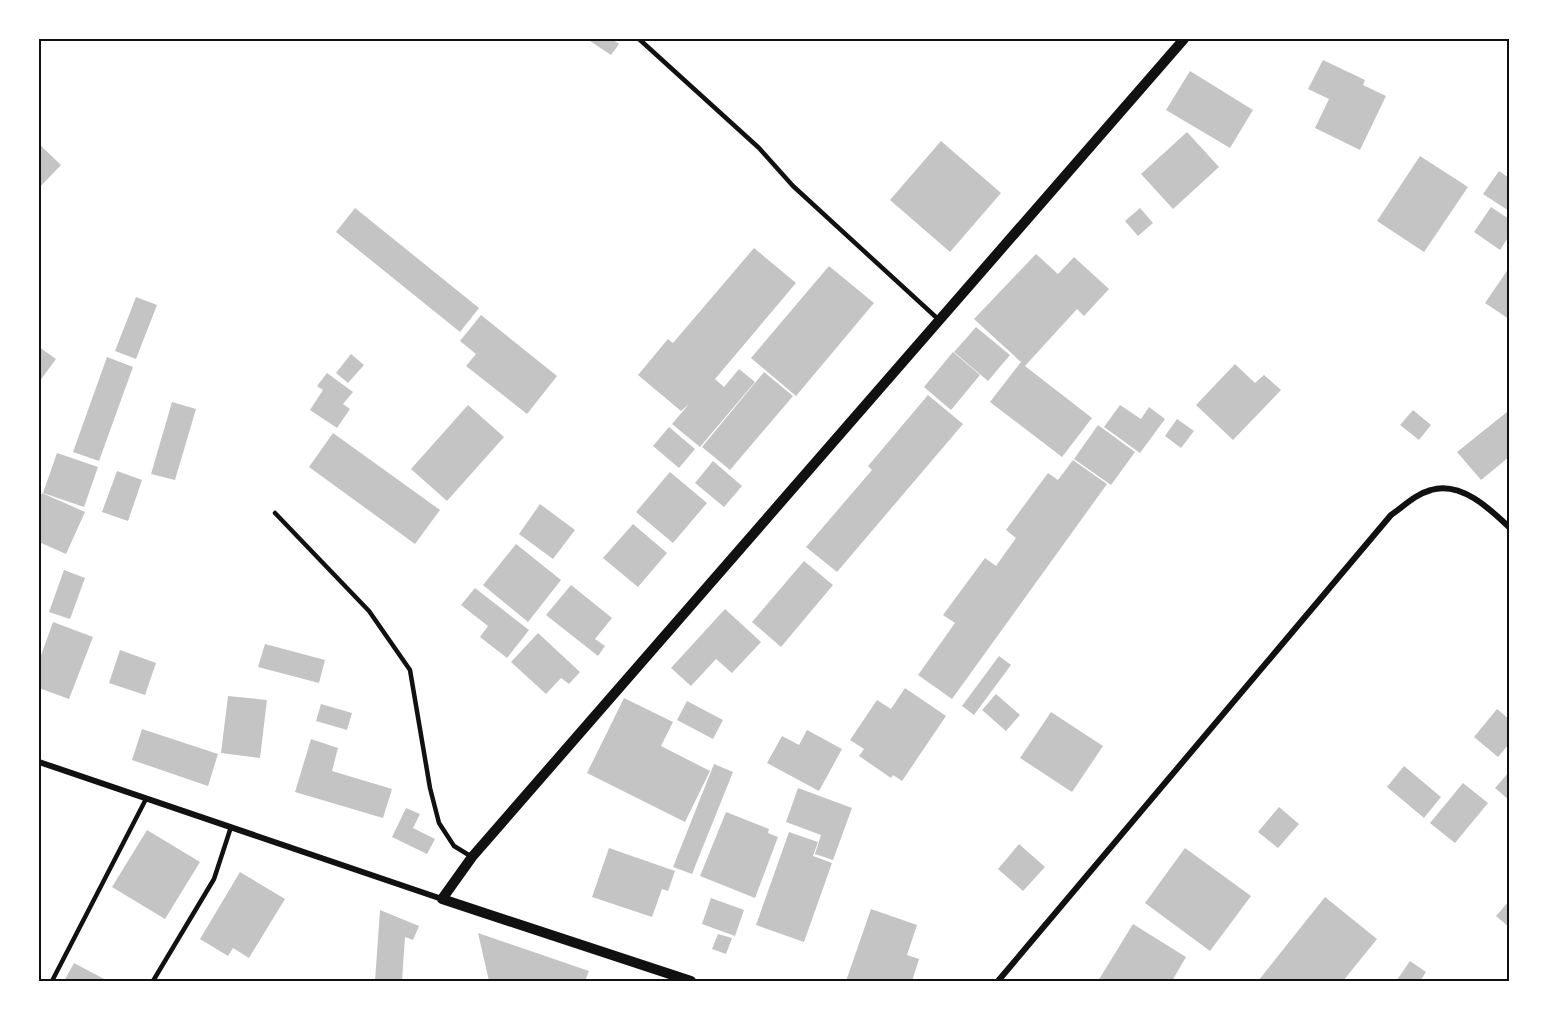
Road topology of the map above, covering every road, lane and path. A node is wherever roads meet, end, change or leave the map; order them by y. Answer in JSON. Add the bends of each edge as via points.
{"nodes":[{"id":1,"x":639,"y":39,"type":"edge"},
{"id":2,"x":1184,"y":39,"type":"edge"},
{"id":3,"x":938,"y":319,"type":"junction"},
{"id":4,"x":275,"y":513,"type":"dead end"},
{"id":5,"x":1509,"y":527,"type":"edge"},
{"id":6,"x":39,"y":762,"type":"edge"},
{"id":7,"x":146,"y":799,"type":"junction"},
{"id":8,"x":231,"y":827,"type":"junction"},
{"id":9,"x":472,"y":857,"type":"junction"},
{"id":10,"x":439,"y":898,"type":"junction"},
{"id":11,"x":52,"y":981,"type":"edge"},
{"id":12,"x":153,"y":981,"type":"edge"},
{"id":13,"x":692,"y":981,"type":"edge"},
{"id":14,"x":998,"y":981,"type":"edge"}],
"edges":[{"from":1,"to":3,"type":"lane"},
{"from":2,"to":3,"type":"street"},
{"from":3,"to":9,"type":"street"},
{"from":4,"to":9,"type":"lane","via":[[369,611],[410,670],[439,823],[454,846]]},
{"from":5,"to":14,"type":"street","via":[[1477,500],[1444,488],[1419,495],[1391,515]]},
{"from":6,"to":7,"type":"street"},
{"from":7,"to":8,"type":"street"},
{"from":7,"to":11,"type":"lane"},
{"from":8,"to":10,"type":"street"},
{"from":8,"to":12,"type":"lane","via":[[214,879]]},
{"from":9,"to":10,"type":"street"},
{"from":10,"to":13,"type":"street"}]}
